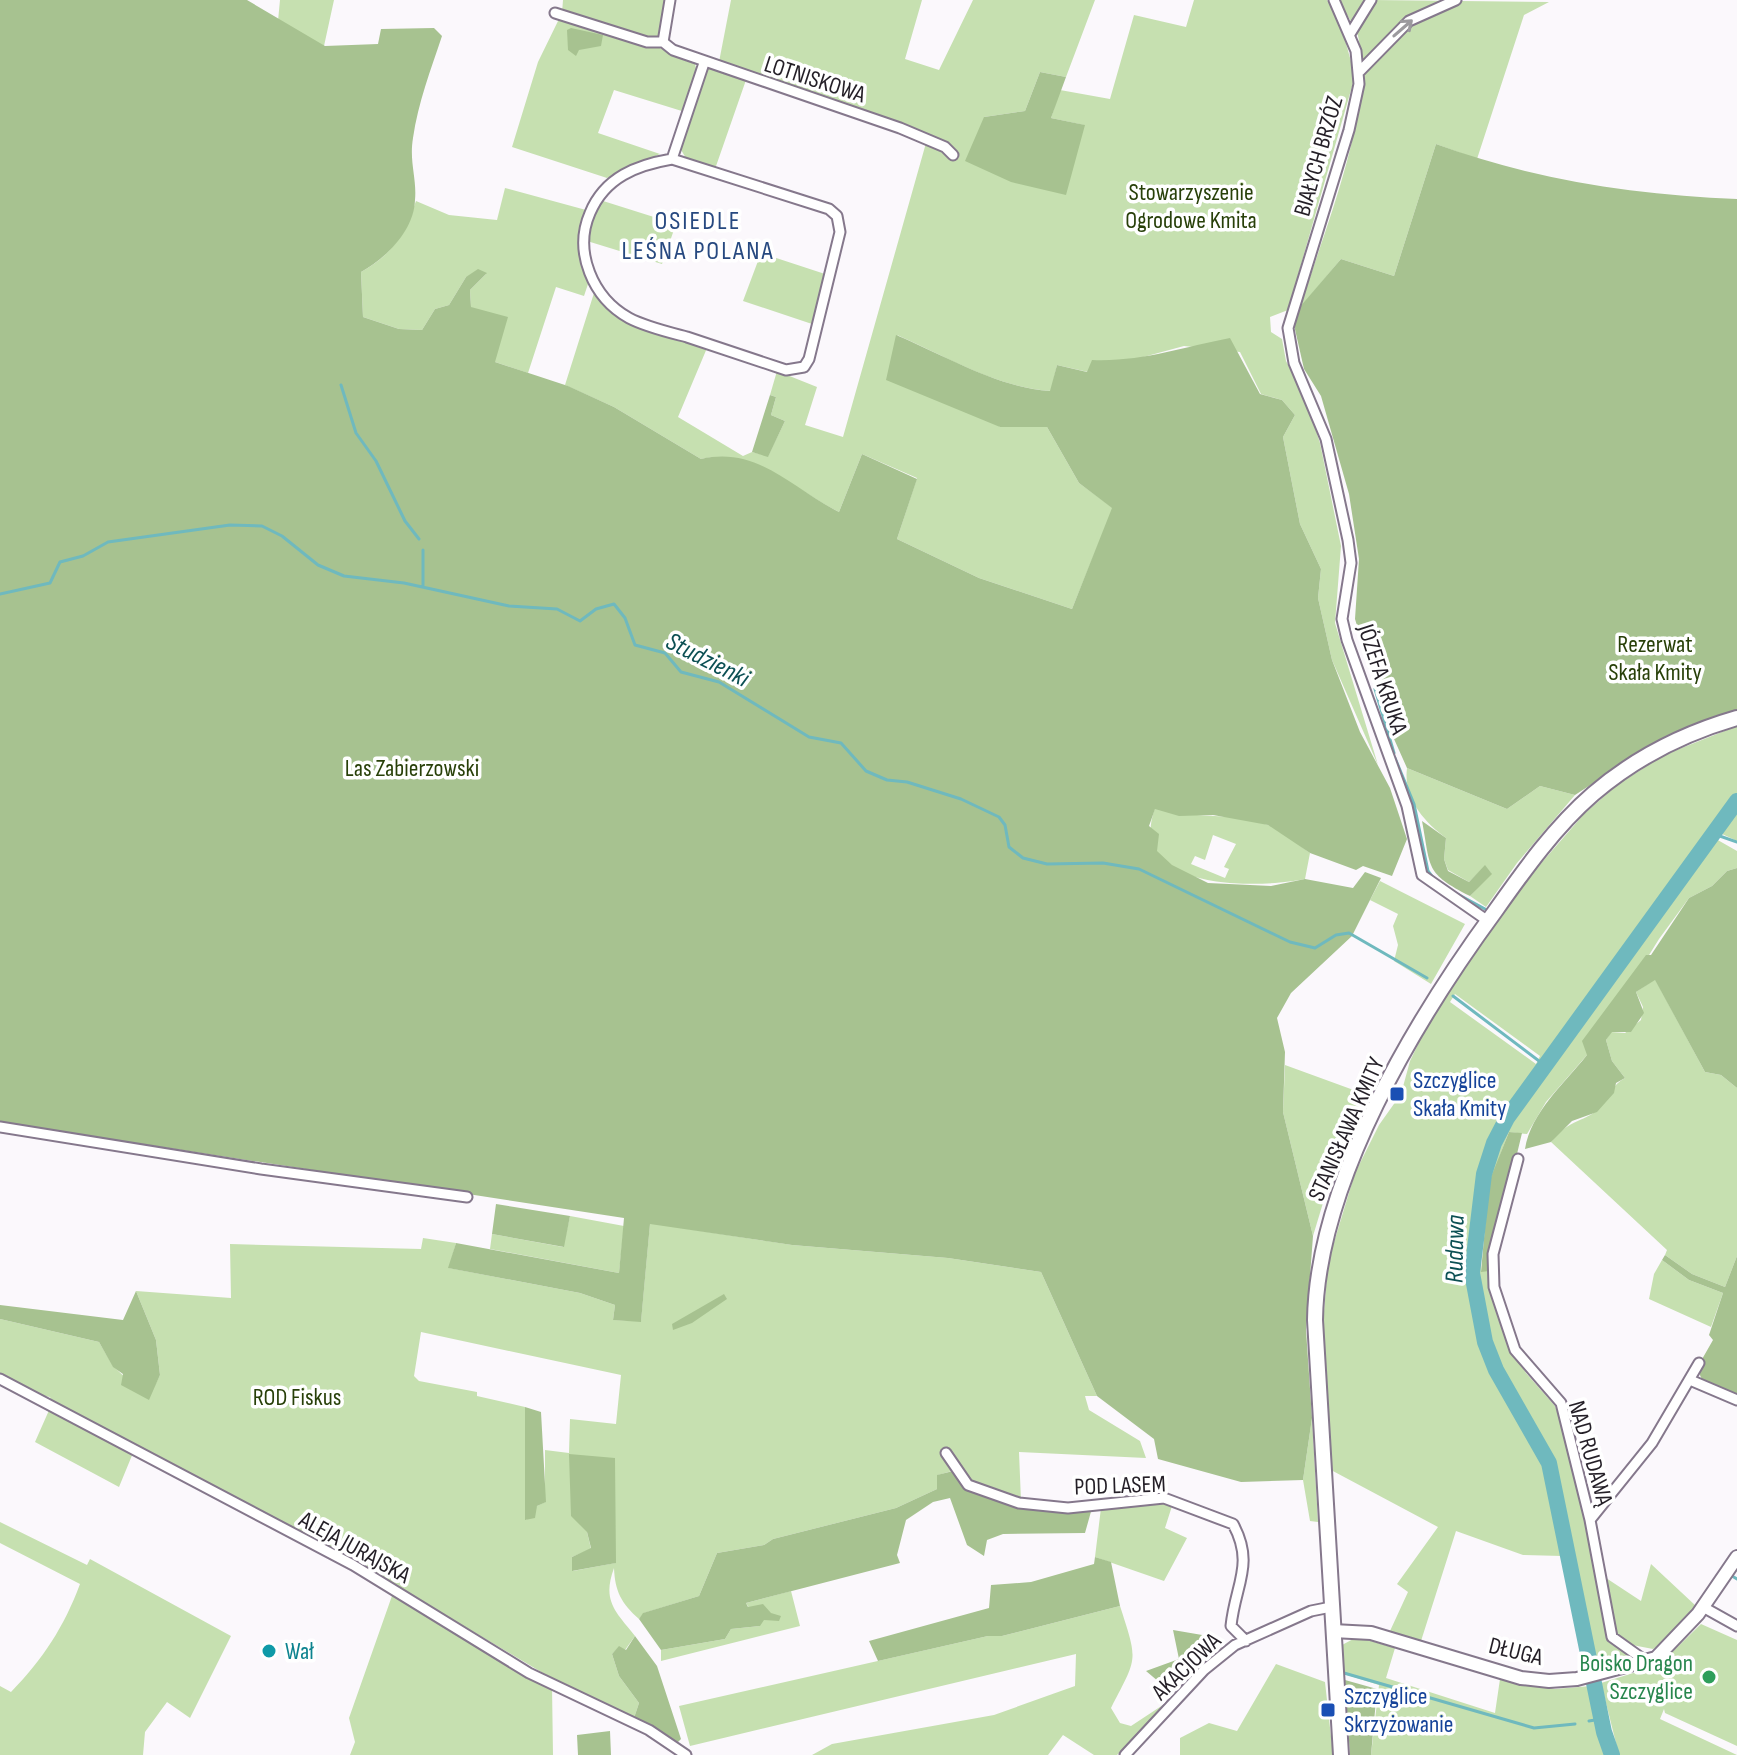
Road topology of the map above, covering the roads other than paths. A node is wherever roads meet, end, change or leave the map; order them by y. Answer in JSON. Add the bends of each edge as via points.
{"nodes":[{"id":1,"x":670,"y":0,"type":"edge"},
{"id":2,"x":1334,"y":0,"type":"edge"},
{"id":3,"x":1371,"y":0,"type":"edge"},
{"id":4,"x":1456,"y":0,"type":"edge"},
{"id":5,"x":555,"y":13,"type":"dead end"},
{"id":6,"x":1350,"y":34,"type":"junction"},
{"id":7,"x":663,"y":42,"type":"junction"},
{"id":8,"x":704,"y":63,"type":"junction"},
{"id":9,"x":1360,"y":71,"type":"junction"},
{"id":10,"x":953,"y":155,"type":"dead end"},
{"id":11,"x":672,"y":159,"type":"junction"},
{"id":12,"x":1289,"y":324,"type":"joint"},
{"id":13,"x":1737,"y":718,"type":"edge"},
{"id":14,"x":1488,"y":921,"type":"junction"},
{"id":15,"x":0,"y":1127,"type":"edge"},
{"id":16,"x":1518,"y":1159,"type":"dead end"},
{"id":17,"x":467,"y":1197,"type":"dead end"},
{"id":18,"x":1699,"y":1363,"type":"dead end"},
{"id":19,"x":0,"y":1379,"type":"edge"},
{"id":20,"x":1690,"y":1380,"type":"junction"},
{"id":21,"x":1737,"y":1400,"type":"edge"},
{"id":22,"x":946,"y":1453,"type":"dead end"},
{"id":23,"x":1590,"y":1520,"type":"junction"},
{"id":24,"x":1737,"y":1557,"type":"edge"},
{"id":25,"x":1331,"y":1607,"type":"junction"},
{"id":26,"x":1703,"y":1607,"type":"junction"},
{"id":27,"x":1737,"y":1626,"type":"edge"},
{"id":28,"x":1333,"y":1631,"type":"junction"},
{"id":29,"x":1246,"y":1641,"type":"junction"},
{"id":30,"x":1647,"y":1662,"type":"junction"},
{"id":31,"x":686,"y":1755,"type":"edge"},
{"id":32,"x":1125,"y":1755,"type":"edge"},
{"id":33,"x":1341,"y":1755,"type":"edge"}],
"edges":[{"from":1,"to":7,"type":"street"},
{"from":2,"to":6,"type":"street","name":"BIAŁYCH BRZÓZ"},
{"from":3,"to":6,"type":"street"},
{"from":9,"to":4,"type":"street","one_way":true,"via":[[1409,21]]},
{"from":5,"to":7,"type":"street","name":"LOTNISKOWA","via":[[647,42]]},
{"from":6,"to":9,"type":"street","name":"BIAŁYCH BRZÓZ"},
{"from":7,"to":8,"type":"street","name":"LOTNISKOWA"},
{"from":8,"to":10,"type":"street","name":"LOTNISKOWA","via":[[900,128]]},
{"from":8,"to":11,"type":"street"},
{"from":9,"to":12,"type":"street","name":"BIAŁYCH BRZÓZ","via":[[1349,130]]},
{"from":11,"to":11,"type":"street","via":[[829,209],[837,216],[840,232],[804,367],[786,370],[640,323],[598,289],[584,243],[597,198],[627,171]]},
{"from":12,"to":14,"type":"street","name":"JÓZEFA KRUKA","via":[[1294,363],[1326,439],[1348,540],[1351,563],[1342,619],[1347,640],[1407,806],[1422,875]]},
{"from":13,"to":14,"type":"main road","name":"STANISŁAWA KMITY","via":[[1668,744],[1601,787],[1554,833]]},
{"from":14,"to":25,"type":"main road","name":"STANISŁAWA KMITY","via":[[1413,1036],[1346,1176],[1322,1249],[1315,1329]]},
{"from":15,"to":17,"type":"street"},
{"from":16,"to":23,"type":"street","name":"NAD RUDAWĄ","via":[[1493,1254],[1494,1287],[1515,1350],[1561,1403]]},
{"from":18,"to":20,"type":"street"},
{"from":19,"to":31,"type":"street","name":"ALEJA JURAJSKA","via":[[353,1565],[529,1673],[640,1725]]},
{"from":20,"to":21,"type":"street"},
{"from":20,"to":23,"type":"street","via":[[1652,1443]]},
{"from":22,"to":29,"type":"street","name":"POD LASEM","via":[[968,1485],[1001,1499],[1068,1508],[1164,1498],[1233,1524],[1242,1540],[1245,1569],[1231,1626]]},
{"from":23,"to":30,"type":"street","name":"NAD RUDAWĄ","via":[[1612,1637]]},
{"from":24,"to":26,"type":"street","name":"DŁUGA"},
{"from":25,"to":28,"type":"main road","name":"STANISŁAWA KMITY"},
{"from":25,"to":29,"type":"street","name":"AKACJOWA"},
{"from":26,"to":27,"type":"street"},
{"from":26,"to":30,"type":"street","name":"DŁUGA"},
{"from":28,"to":30,"type":"street","name":"DŁUGA","via":[[1371,1633],[1521,1678],[1549,1681]]},
{"from":28,"to":33,"type":"main road","name":"STANISŁAWA KMITY"},
{"from":29,"to":32,"type":"street","name":"AKACJOWA","via":[[1204,1670]]}]}
